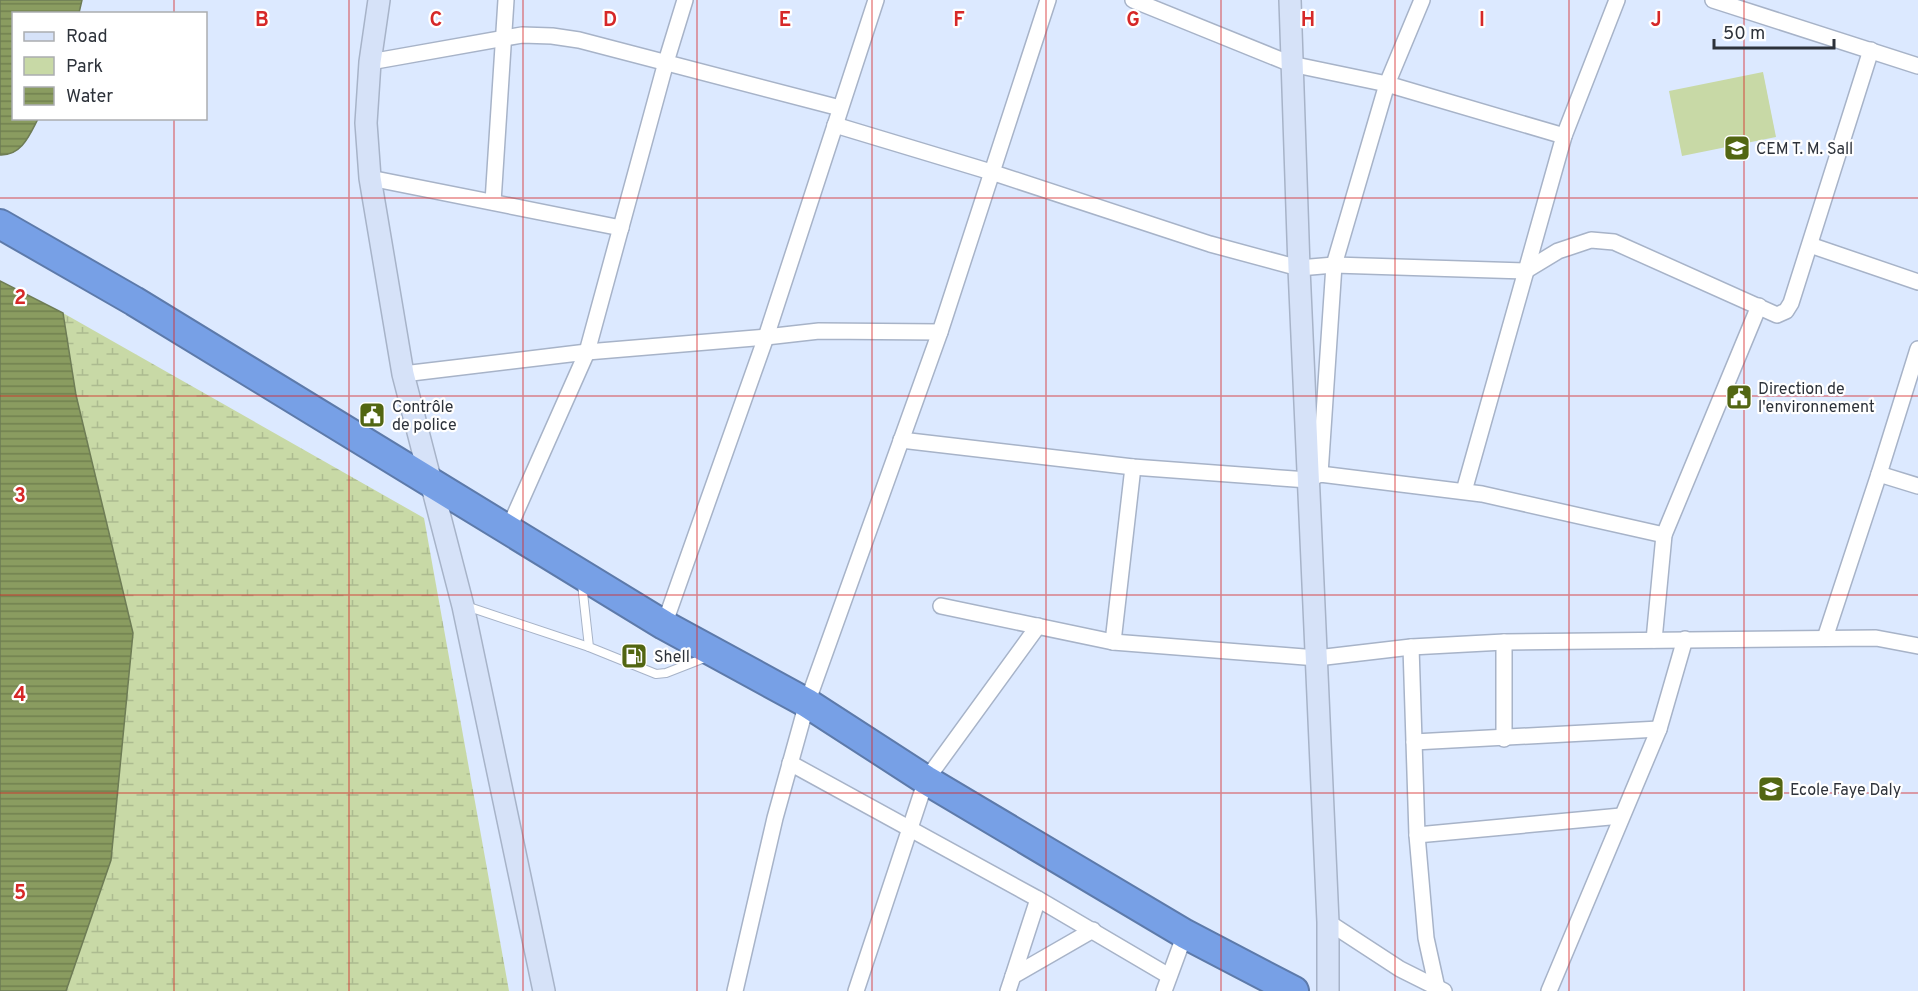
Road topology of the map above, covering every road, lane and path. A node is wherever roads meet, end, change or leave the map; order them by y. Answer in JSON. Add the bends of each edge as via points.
{"nodes":[{"id":1,"x":379,"y":0,"type":"edge"},
{"id":2,"x":506,"y":0,"type":"edge"},
{"id":3,"x":685,"y":0,"type":"edge"},
{"id":4,"x":876,"y":0,"type":"edge"},
{"id":5,"x":1048,"y":0,"type":"edge"},
{"id":6,"x":1133,"y":0,"type":"edge"},
{"id":7,"x":1290,"y":0,"type":"edge"},
{"id":8,"x":1422,"y":0,"type":"edge"},
{"id":9,"x":1617,"y":0,"type":"edge"},
{"id":10,"x":1713,"y":0,"type":"edge"},
{"id":11,"x":504,"y":38,"type":"junction"},
{"id":12,"x":1871,"y":50,"type":"junction"},
{"id":13,"x":370,"y":62,"type":"junction"},
{"id":14,"x":666,"y":63,"type":"junction"},
{"id":15,"x":1292,"y":64,"type":"junction"},
{"id":16,"x":1918,"y":66,"type":"edge"},
{"id":17,"x":1387,"y":84,"type":"junction"},
{"id":18,"x":840,"y":108,"type":"junction"},
{"id":19,"x":835,"y":124,"type":"junction"},
{"id":20,"x":1564,"y":136,"type":"junction"},
{"id":21,"x":991,"y":172,"type":"junction"},
{"id":22,"x":370,"y":178,"type":"junction"},
{"id":23,"x":493,"y":202,"type":"junction"},
{"id":24,"x":0,"y":224,"type":"edge"},
{"id":25,"x":621,"y":228,"type":"junction"},
{"id":26,"x":1810,"y":245,"type":"junction"},
{"id":27,"x":1334,"y":265,"type":"junction"},
{"id":28,"x":1299,"y":268,"type":"junction"},
{"id":29,"x":1525,"y":271,"type":"junction"},
{"id":30,"x":1918,"y":282,"type":"edge"},
{"id":31,"x":1759,"y":306,"type":"junction"},
{"id":32,"x":940,"y":332,"type":"junction"},
{"id":33,"x":766,"y":337,"type":"junction"},
{"id":34,"x":1918,"y":350,"type":"edge"},
{"id":35,"x":587,"y":351,"type":"junction"},
{"id":36,"x":403,"y":374,"type":"junction"},
{"id":37,"x":901,"y":440,"type":"junction"},
{"id":38,"x":1132,"y":467,"type":"junction"},
{"id":39,"x":1880,"y":474,"type":"junction"},
{"id":40,"x":1314,"y":477,"type":"junction"},
{"id":41,"x":432,"y":483,"type":"junction"},
{"id":42,"x":1918,"y":486,"type":"edge"},
{"id":43,"x":1464,"y":491,"type":"junction"},
{"id":44,"x":508,"y":530,"type":"junction"},
{"id":45,"x":1664,"y":535,"type":"junction"},
{"id":46,"x":580,"y":574,"type":"junction"},
{"id":47,"x":464,"y":606,"type":"junction"},
{"id":48,"x":941,"y":606,"type":"dead end"},
{"id":49,"x":664,"y":625,"type":"junction"},
{"id":50,"x":1038,"y":626,"type":"junction"},
{"id":51,"x":1825,"y":638,"type":"junction"},
{"id":52,"x":1685,"y":639,"type":"junction"},
{"id":53,"x":1654,"y":640,"type":"junction"},
{"id":54,"x":1113,"y":642,"type":"junction"},
{"id":55,"x":1504,"y":642,"type":"junction"},
{"id":56,"x":1411,"y":646,"type":"junction"},
{"id":57,"x":1918,"y":646,"type":"edge"},
{"id":58,"x":590,"y":647,"type":"junction"},
{"id":59,"x":716,"y":653,"type":"junction"},
{"id":60,"x":1317,"y":658,"type":"junction"},
{"id":61,"x":807,"y":703,"type":"junction"},
{"id":62,"x":1659,"y":729,"type":"junction"},
{"id":63,"x":1504,"y":739,"type":"junction"},
{"id":64,"x":1414,"y":742,"type":"junction"},
{"id":65,"x":790,"y":763,"type":"junction"},
{"id":66,"x":926,"y":780,"type":"junction"},
{"id":67,"x":1621,"y":816,"type":"junction"},
{"id":68,"x":911,"y":828,"type":"junction"},
{"id":69,"x":1418,"y":836,"type":"junction"},
{"id":70,"x":1038,"y":898,"type":"junction"},
{"id":71,"x":1328,"y":922,"type":"junction"},
{"id":72,"x":1093,"y":930,"type":"junction"},
{"id":73,"x":1185,"y":934,"type":"junction"},
{"id":74,"x":1013,"y":976,"type":"junction"},
{"id":75,"x":1169,"y":976,"type":"junction"},
{"id":76,"x":1441,"y":990,"type":"edge"},
{"id":77,"x":544,"y":991,"type":"edge"},
{"id":78,"x":735,"y":991,"type":"edge"},
{"id":79,"x":856,"y":991,"type":"edge"},
{"id":80,"x":1008,"y":991,"type":"edge"},
{"id":81,"x":1164,"y":991,"type":"edge"},
{"id":82,"x":1294,"y":991,"type":"edge"},
{"id":83,"x":1328,"y":991,"type":"edge"},
{"id":84,"x":1549,"y":991,"type":"edge"}],
"edges":[{"from":1,"to":13,"type":"street"},
{"from":2,"to":11,"type":"street"},
{"from":3,"to":14,"type":"street"},
{"from":4,"to":18,"type":"street"},
{"from":5,"to":21,"type":"street"},
{"from":6,"to":15,"type":"street"},
{"from":7,"to":15,"type":"street"},
{"from":8,"to":17,"type":"street"},
{"from":9,"to":20,"type":"street"},
{"from":10,"to":12,"type":"street"},
{"from":11,"to":13,"type":"street"},
{"from":11,"to":14,"type":"street","via":[[561,37]]},
{"from":11,"to":23,"type":"street"},
{"from":12,"to":16,"type":"street"},
{"from":12,"to":26,"type":"street"},
{"from":13,"to":22,"type":"street","via":[[366,123]]},
{"from":14,"to":18,"type":"street"},
{"from":14,"to":25,"type":"street"},
{"from":15,"to":17,"type":"street"},
{"from":15,"to":28,"type":"street"},
{"from":17,"to":20,"type":"street"},
{"from":17,"to":27,"type":"street"},
{"from":18,"to":19,"type":"street"},
{"from":19,"to":21,"type":"street"},
{"from":19,"to":33,"type":"street"},
{"from":20,"to":29,"type":"street"},
{"from":21,"to":28,"type":"street","via":[[1210,244]]},
{"from":21,"to":32,"type":"street"},
{"from":22,"to":23,"type":"street"},
{"from":22,"to":36,"type":"street"},
{"from":23,"to":25,"type":"street"},
{"from":24,"to":41,"type":"highway"},
{"from":25,"to":35,"type":"street"},
{"from":26,"to":30,"type":"street"},
{"from":26,"to":31,"type":"street","via":[[1786,311],[1777,315]]},
{"from":27,"to":28,"type":"street"},
{"from":27,"to":29,"type":"street"},
{"from":27,"to":40,"type":"street"},
{"from":28,"to":40,"type":"street"},
{"from":29,"to":31,"type":"street","via":[[1558,251],[1591,240],[1614,242]]},
{"from":29,"to":43,"type":"street"},
{"from":31,"to":45,"type":"street"},
{"from":32,"to":33,"type":"street","via":[[819,331]]},
{"from":32,"to":37,"type":"street"},
{"from":33,"to":35,"type":"street"},
{"from":33,"to":49,"type":"street"},
{"from":34,"to":39,"type":"street"},
{"from":35,"to":36,"type":"street"},
{"from":35,"to":44,"type":"street"},
{"from":36,"to":41,"type":"street"},
{"from":37,"to":38,"type":"street"},
{"from":37,"to":61,"type":"street"},
{"from":38,"to":40,"type":"street"},
{"from":38,"to":54,"type":"street"},
{"from":39,"to":42,"type":"street"},
{"from":39,"to":51,"type":"street"},
{"from":40,"to":43,"type":"street"},
{"from":40,"to":60,"type":"street"},
{"from":41,"to":44,"type":"highway"},
{"from":41,"to":47,"type":"street"},
{"from":43,"to":45,"type":"street"},
{"from":44,"to":46,"type":"highway"},
{"from":45,"to":53,"type":"street"},
{"from":46,"to":49,"type":"highway"},
{"from":46,"to":58,"type":"lane"},
{"from":47,"to":58,"type":"lane"},
{"from":47,"to":77,"type":"street"},
{"from":48,"to":50,"type":"street"},
{"from":49,"to":59,"type":"highway"},
{"from":50,"to":54,"type":"street"},
{"from":50,"to":66,"type":"street"},
{"from":51,"to":52,"type":"street"},
{"from":51,"to":57,"type":"street","via":[[1876,638]]},
{"from":52,"to":53,"type":"street"},
{"from":52,"to":62,"type":"street"},
{"from":53,"to":55,"type":"street"},
{"from":54,"to":60,"type":"street"},
{"from":55,"to":56,"type":"street"},
{"from":55,"to":63,"type":"street"},
{"from":56,"to":60,"type":"street"},
{"from":56,"to":64,"type":"street"},
{"from":58,"to":59,"type":"lane","via":[[656,674]]},
{"from":59,"to":61,"type":"highway"},
{"from":60,"to":71,"type":"street"},
{"from":61,"to":65,"type":"street"},
{"from":61,"to":66,"type":"highway"},
{"from":62,"to":63,"type":"street"},
{"from":62,"to":67,"type":"street"},
{"from":63,"to":64,"type":"street"},
{"from":64,"to":69,"type":"street"},
{"from":65,"to":68,"type":"street"},
{"from":65,"to":78,"type":"street"},
{"from":66,"to":68,"type":"street"},
{"from":66,"to":73,"type":"highway"},
{"from":67,"to":69,"type":"street"},
{"from":67,"to":84,"type":"street"},
{"from":68,"to":70,"type":"street"},
{"from":68,"to":79,"type":"street"},
{"from":69,"to":76,"type":"street","via":[[1426,938]]},
{"from":70,"to":72,"type":"street"},
{"from":70,"to":74,"type":"street"},
{"from":71,"to":76,"type":"street","via":[[1400,969]]},
{"from":71,"to":83,"type":"street"},
{"from":72,"to":74,"type":"street"},
{"from":72,"to":75,"type":"street"},
{"from":73,"to":75,"type":"street"},
{"from":73,"to":82,"type":"highway"},
{"from":74,"to":80,"type":"street"},
{"from":75,"to":81,"type":"street"}]}
